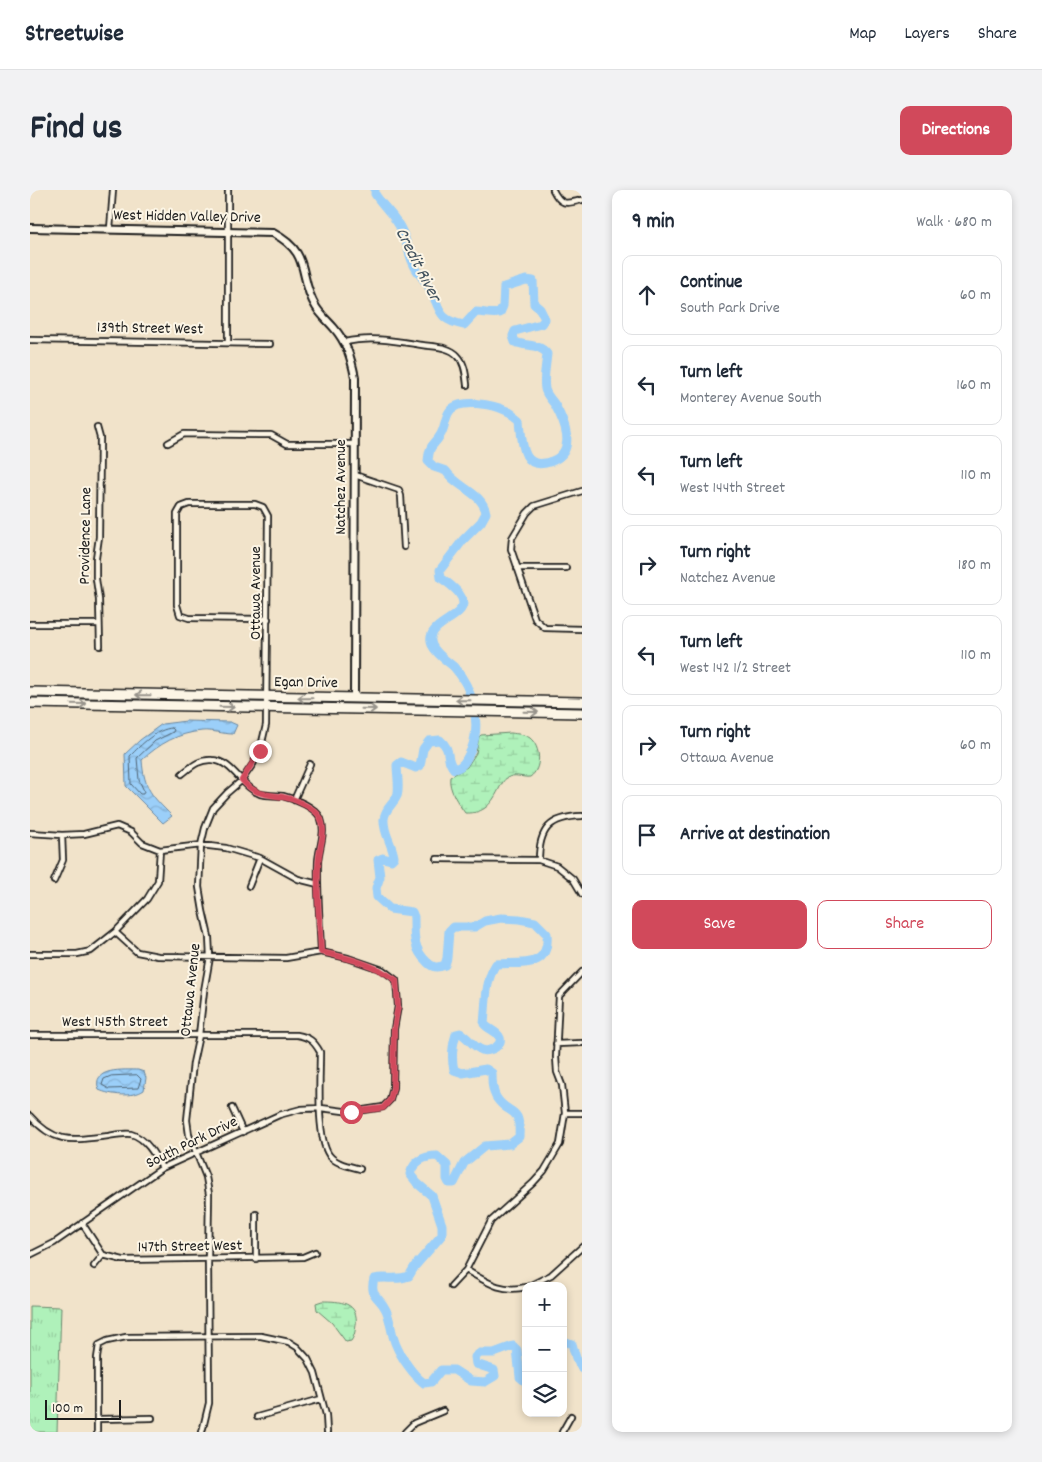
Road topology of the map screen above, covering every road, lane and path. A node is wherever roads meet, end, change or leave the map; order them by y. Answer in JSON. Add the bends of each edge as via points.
{"nodes":[{"id":1,"x":113,"y":190,"type":"edge"},
{"id":2,"x":228,"y":190,"type":"edge"},
{"id":3,"x":553,"y":190,"type":"edge"},
{"id":4,"x":582,"y":200,"type":"edge"},
{"id":5,"x":30,"y":228,"type":"edge"},
{"id":6,"x":110,"y":229,"type":"junction"},
{"id":7,"x":228,"y":232,"type":"junction"},
{"id":8,"x":309,"y":290,"type":"joint"},
{"id":9,"x":30,"y":340,"type":"edge"},
{"id":10,"x":345,"y":342,"type":"junction"},
{"id":11,"x":228,"y":343,"type":"junction"},
{"id":12,"x":270,"y":344,"type":"dead end"},
{"id":13,"x":467,"y":385,"type":"dead end"},
{"id":14,"x":97,"y":427,"type":"dead end"},
{"id":15,"x":168,"y":442,"type":"dead end"},
{"id":16,"x":355,"y":444,"type":"junction"},
{"id":17,"x":355,"y":476,"type":"junction"},
{"id":18,"x":582,"y":491,"type":"edge"},
{"id":19,"x":404,"y":547,"type":"dead end"},
{"id":20,"x":517,"y":568,"type":"junction"},
{"id":21,"x":566,"y":568,"type":"dead end"},
{"id":22,"x":268,"y":619,"type":"junction"},
{"id":23,"x":30,"y":624,"type":"edge"},
{"id":24,"x":99,"y":624,"type":"junction"},
{"id":25,"x":582,"y":628,"type":"edge"},
{"id":26,"x":100,"y":646,"type":"dead end"},
{"id":27,"x":30,"y":692,"type":"edge"},
{"id":28,"x":268,"y":697,"type":"junction"},
{"id":29,"x":354,"y":699,"type":"junction"},
{"id":30,"x":582,"y":702,"type":"edge"},
{"id":31,"x":30,"y":703,"type":"edge"},
{"id":32,"x":268,"y":708,"type":"junction"},
{"id":33,"x":582,"y":713,"type":"edge"},
{"id":34,"x":310,"y":764,"type":"dead end"},
{"id":35,"x":182,"y":774,"type":"dead end"},
{"id":36,"x":242,"y":780,"type":"junction"},
{"id":37,"x":294,"y":800,"type":"junction"},
{"id":38,"x":582,"y":816,"type":"edge"},
{"id":39,"x":30,"y":833,"type":"edge"},
{"id":40,"x":62,"y":835,"type":"junction"},
{"id":41,"x":201,"y":845,"type":"junction"},
{"id":42,"x":160,"y":850,"type":"junction"},
{"id":43,"x":260,"y":858,"type":"junction"},
{"id":44,"x":437,"y":859,"type":"dead end"},
{"id":45,"x":539,"y":860,"type":"junction"},
{"id":46,"x":54,"y":881,"type":"dead end"},
{"id":47,"x":318,"y":884,"type":"junction"},
{"id":48,"x":249,"y":886,"type":"dead end"},
{"id":49,"x":582,"y":894,"type":"edge"},
{"id":50,"x":115,"y":932,"type":"junction"},
{"id":51,"x":321,"y":952,"type":"junction"},
{"id":52,"x":30,"y":954,"type":"edge"},
{"id":53,"x":210,"y":957,"type":"junction"},
{"id":54,"x":582,"y":972,"type":"edge"},
{"id":55,"x":30,"y":1034,"type":"edge"},
{"id":56,"x":199,"y":1035,"type":"junction"},
{"id":57,"x":582,"y":1043,"type":"edge"},
{"id":58,"x":556,"y":1044,"type":"junction"},
{"id":59,"x":232,"y":1108,"type":"dead end"},
{"id":60,"x":321,"y":1108,"type":"junction"},
{"id":61,"x":565,"y":1113,"type":"junction"},
{"id":62,"x":582,"y":1113,"type":"edge"},
{"id":63,"x":30,"y":1116,"type":"edge"},
{"id":64,"x":243,"y":1132,"type":"junction"},
{"id":65,"x":196,"y":1152,"type":"junction"},
{"id":66,"x":162,"y":1168,"type":"junction"},
{"id":67,"x":360,"y":1169,"type":"dead end"},
{"id":68,"x":256,"y":1214,"type":"dead end"},
{"id":69,"x":82,"y":1223,"type":"junction"},
{"id":70,"x":582,"y":1247,"type":"edge"},
{"id":71,"x":314,"y":1252,"type":"dead end"},
{"id":72,"x":30,"y":1255,"type":"edge"},
{"id":73,"x":104,"y":1255,"type":"junction"},
{"id":74,"x":256,"y":1259,"type":"junction"},
{"id":75,"x":208,"y":1260,"type":"junction"},
{"id":76,"x":94,"y":1266,"type":"dead end"},
{"id":77,"x":466,"y":1270,"type":"junction"},
{"id":78,"x":537,"y":1282,"type":"edge"},
{"id":79,"x":451,"y":1286,"type":"dead end"},
{"id":80,"x":522,"y":1288,"type":"edge"},
{"id":81,"x":208,"y":1337,"type":"junction"},
{"id":82,"x":322,"y":1399,"type":"junction"},
{"id":83,"x":443,"y":1411,"type":"dead end"},
{"id":84,"x":570,"y":1416,"type":"dead end"},
{"id":85,"x":258,"y":1417,"type":"dead end"},
{"id":86,"x":152,"y":1418,"type":"dead end"},
{"id":87,"x":98,"y":1419,"type":"junction"},
{"id":88,"x":98,"y":1432,"type":"edge"},
{"id":89,"x":202,"y":1432,"type":"edge"},
{"id":90,"x":328,"y":1432,"type":"edge"},
{"id":91,"x":405,"y":1432,"type":"edge"},
{"id":92,"x":562,"y":1432,"type":"edge"}],
"edges":[{"from":1,"to":6,"type":"street"},
{"from":2,"to":7,"type":"street"},
{"from":3,"to":4,"type":"street","via":[[560,202]]},
{"from":5,"to":6,"type":"street","name":"West Hidden Valley Drive"},
{"from":6,"to":7,"type":"street","name":"West Hidden Valley Drive"},
{"from":7,"to":8,"type":"street","name":"West Hidden Valley Drive","via":[[273,233],[287,240],[298,253]]},
{"from":7,"to":11,"type":"street"},
{"from":8,"to":10,"type":"street","name":"Natchez Avenue","via":[[315,306]]},
{"from":9,"to":11,"type":"street","name":"139th Street West"},
{"from":10,"to":13,"type":"street","via":[[358,339],[397,341],[448,348],[459,356]]},
{"from":10,"to":16,"type":"street","name":"Natchez Avenue","via":[[355,377]]},
{"from":11,"to":12,"type":"street","name":"139th Street West"},
{"from":14,"to":24,"type":"street","name":"Providence Lane","via":[[100,438],[96,558]]},
{"from":15,"to":16,"type":"street","via":[[184,434],[271,435],[287,444]]},
{"from":16,"to":17,"type":"street","name":"Natchez Avenue"},
{"from":17,"to":19,"type":"street","via":[[399,490]]},
{"from":17,"to":29,"type":"street","name":"Natchez Avenue"},
{"from":18,"to":20,"type":"street","via":[[534,506],[527,513],[512,538],[511,549]]},
{"from":20,"to":21,"type":"street"},
{"from":20,"to":25,"type":"street","via":[[535,619],[545,628]]},
{"from":22,"to":22,"type":"street","name":"Ottawa Avenue","via":[[268,516],[264,507],[255,504],[189,504],[181,507],[177,514],[177,605],[180,615],[189,618]]},
{"from":22,"to":28,"type":"street","name":"Ottawa Avenue"},
{"from":23,"to":24,"type":"street"},
{"from":24,"to":26,"type":"street","name":"Providence Lane"},
{"from":28,"to":27,"type":"highway","name":"Egan Drive","one_way":true},
{"from":29,"to":28,"type":"highway","name":"Egan Drive","one_way":true},
{"from":28,"to":32,"type":"street","name":"Ottawa Avenue"},
{"from":30,"to":29,"type":"highway","name":"Egan Drive","one_way":true},
{"from":31,"to":32,"type":"highway","name":"Egan Drive","one_way":true},
{"from":32,"to":33,"type":"highway","name":"Egan Drive","one_way":true},
{"from":32,"to":36,"type":"street","name":"Ottawa Avenue","via":[[260,751]]},
{"from":34,"to":37,"type":"street"},
{"from":35,"to":36,"type":"street","via":[[198,762],[211,760],[224,764]]},
{"from":36,"to":37,"type":"street","via":[[260,794]]},
{"from":36,"to":41,"type":"street","name":"Ottawa Avenue","via":[[214,808]]},
{"from":37,"to":47,"type":"street","via":[[321,818],[323,832]]},
{"from":38,"to":45,"type":"street","via":[[566,816],[550,824],[542,836]]},
{"from":39,"to":40,"type":"street"},
{"from":40,"to":42,"type":"street","via":[[84,834],[117,826]]},
{"from":40,"to":46,"type":"street","via":[[62,860]]},
{"from":41,"to":42,"type":"street"},
{"from":41,"to":43,"type":"street"},
{"from":41,"to":53,"type":"street","name":"Ottawa Avenue","via":[[199,887]]},
{"from":42,"to":50,"type":"street","via":[[158,881],[147,900]]},
{"from":43,"to":47,"type":"street","via":[[298,879]]},
{"from":43,"to":48,"type":"street"},
{"from":44,"to":45,"type":"street"},
{"from":45,"to":49,"type":"street","via":[[557,866],[573,880]]},
{"from":47,"to":51,"type":"street"},
{"from":50,"to":52,"type":"street","via":[[91,951]]},
{"from":50,"to":53,"type":"street","via":[[137,952],[158,956]]},
{"from":51,"to":53,"type":"street","via":[[286,958]]},
{"from":51,"to":60,"type":"street","name":"South Park Drive","via":[[382,970],[396,980],[398,1006],[390,1100],[383,1108],[351,1112]]},
{"from":53,"to":56,"type":"street","name":"Ottawa Avenue"},
{"from":54,"to":58,"type":"street","via":[[559,996]]},
{"from":55,"to":56,"type":"street","name":"West 145th Street"},
{"from":56,"to":60,"type":"street","name":"West 145th Street","via":[[307,1036],[320,1052]]},
{"from":56,"to":65,"type":"street","name":"Ottawa Avenue","via":[[187,1120]]},
{"from":57,"to":58,"type":"street"},
{"from":58,"to":61,"type":"street"},
{"from":59,"to":64,"type":"street"},
{"from":60,"to":64,"type":"street","name":"South Park Drive","via":[[301,1109]]},
{"from":60,"to":67,"type":"street","via":[[322,1141],[330,1156],[342,1165]]},
{"from":61,"to":62,"type":"street"},
{"from":61,"to":77,"type":"street","via":[[560,1144],[544,1172],[491,1221]]},
{"from":63,"to":66,"type":"street","via":[[42,1130],[58,1137],[76,1139],[131,1134],[153,1152]]},
{"from":64,"to":65,"type":"street","name":"South Park Drive"},
{"from":65,"to":66,"type":"street","name":"South Park Drive"},
{"from":65,"to":75,"type":"street","name":"Ottawa Avenue","via":[[209,1194]]},
{"from":66,"to":69,"type":"street","name":"South Park Drive"},
{"from":68,"to":74,"type":"street"},
{"from":69,"to":72,"type":"street","name":"South Park Drive"},
{"from":69,"to":73,"type":"street"},
{"from":70,"to":78,"type":"street","via":[[551,1275]]},
{"from":71,"to":74,"type":"street","name":"147th Street West","via":[[302,1257]]},
{"from":73,"to":75,"type":"street","name":"147th Street West","via":[[124,1260]]},
{"from":73,"to":76,"type":"street"},
{"from":74,"to":75,"type":"street","name":"147th Street West"},
{"from":75,"to":81,"type":"street","name":"Ottawa Avenue"},
{"from":77,"to":79,"type":"street"},
{"from":77,"to":80,"type":"street","via":[[496,1287]]},
{"from":81,"to":82,"type":"street","via":[[261,1336],[289,1342],[308,1359]]},
{"from":81,"to":87,"type":"street","via":[[126,1337],[99,1345]]},
{"from":81,"to":89,"type":"street","name":"Ottawa Avenue","via":[[209,1403]]},
{"from":82,"to":85,"type":"street"},
{"from":82,"to":90,"type":"street"},
{"from":83,"to":91,"type":"street","via":[[414,1423]]},
{"from":84,"to":92,"type":"street"},
{"from":86,"to":87,"type":"street"},
{"from":87,"to":88,"type":"street"}]}
